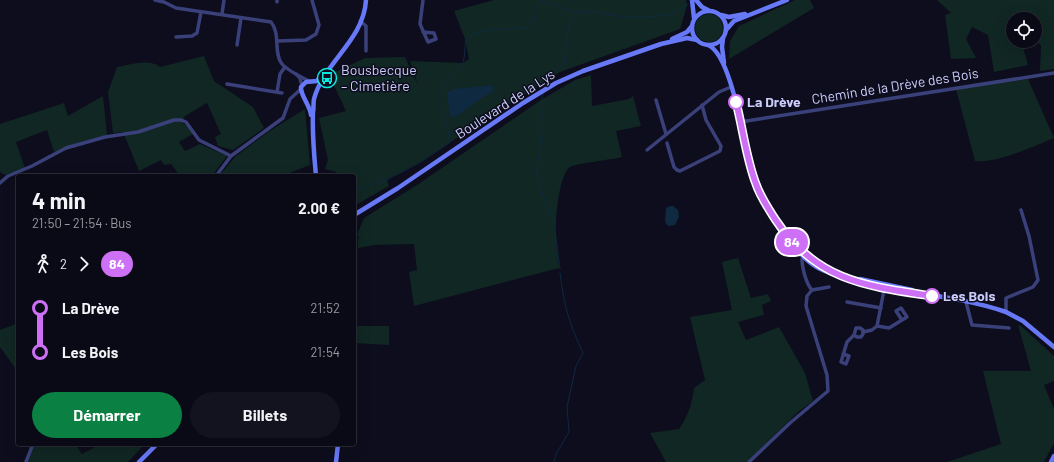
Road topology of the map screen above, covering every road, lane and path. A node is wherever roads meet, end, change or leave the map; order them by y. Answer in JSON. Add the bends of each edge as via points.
{"nodes":[{"id":1,"x":155,"y":0,"type":"edge"},
{"id":2,"x":224,"y":0,"type":"edge"},
{"id":3,"x":312,"y":0,"type":"edge"},
{"id":4,"x":366,"y":0,"type":"edge"},
{"id":5,"x":423,"y":0,"type":"edge"},
{"id":6,"x":692,"y":0,"type":"edge"},
{"id":7,"x":696,"y":0,"type":"edge"},
{"id":8,"x":787,"y":0,"type":"edge"},
{"id":9,"x":762,"y":9,"type":"junction"},
{"id":10,"x":709,"y":11,"type":"junction"},
{"id":11,"x":201,"y":12,"type":"junction"},
{"id":12,"x":222,"y":14,"type":"junction"},
{"id":13,"x":719,"y":14,"type":"junction"},
{"id":14,"x":241,"y":18,"type":"junction"},
{"id":15,"x":694,"y":20,"type":"junction"},
{"id":16,"x":361,"y":21,"type":"junction"},
{"id":17,"x":692,"y":26,"type":"junction"},
{"id":18,"x":726,"y":31,"type":"junction"},
{"id":19,"x":423,"y":32,"type":"dead end"},
{"id":20,"x":176,"y":37,"type":"dead end"},
{"id":21,"x":723,"y":37,"type":"junction"},
{"id":22,"x":697,"y":40,"type":"junction"},
{"id":23,"x":278,"y":41,"type":"junction"},
{"id":24,"x":661,"y":44,"type":"junction"},
{"id":25,"x":237,"y":45,"type":"dead end"},
{"id":26,"x":708,"y":45,"type":"junction"},
{"id":27,"x":366,"y":51,"type":"dead end"},
{"id":28,"x":285,"y":67,"type":"junction"},
{"id":29,"x":726,"y":70,"type":"junction"},
{"id":30,"x":294,"y":72,"type":"junction"},
{"id":31,"x":1054,"y":72,"type":"edge"},
{"id":32,"x":311,"y":82,"type":"junction"},
{"id":33,"x":227,"y":84,"type":"dead end"},
{"id":34,"x":301,"y":87,"type":"junction"},
{"id":35,"x":732,"y":87,"type":"junction"},
{"id":36,"x":318,"y":91,"type":"junction"},
{"id":37,"x":277,"y":92,"type":"junction"},
{"id":38,"x":282,"y":93,"type":"dead end"},
{"id":39,"x":291,"y":97,"type":"junction"},
{"id":40,"x":315,"y":97,"type":"junction"},
{"id":41,"x":305,"y":98,"type":"junction"},
{"id":42,"x":656,"y":100,"type":"dead end"},
{"id":43,"x":702,"y":105,"type":"junction"},
{"id":44,"x":312,"y":119,"type":"junction"},
{"id":45,"x":740,"y":122,"type":"junction"},
{"id":46,"x":666,"y":134,"type":"junction"},
{"id":47,"x":667,"y":143,"type":"dead end"},
{"id":48,"x":647,"y":150,"type":"dead end"},
{"id":49,"x":231,"y":156,"type":"junction"},
{"id":50,"x":218,"y":174,"type":"edge"},
{"id":51,"x":316,"y":174,"type":"edge"},
{"id":52,"x":0,"y":177,"type":"edge"},
{"id":53,"x":6,"y":177,"type":"junction"},
{"id":54,"x":0,"y":183,"type":"edge"},
{"id":55,"x":1021,"y":210,"type":"dead end"},
{"id":56,"x":356,"y":213,"type":"edge"},
{"id":57,"x":804,"y":256,"type":"junction"},
{"id":58,"x":885,"y":286,"type":"junction"},
{"id":59,"x":828,"y":287,"type":"dead end"},
{"id":60,"x":812,"y":290,"type":"junction"},
{"id":61,"x":847,"y":302,"type":"dead end"},
{"id":62,"x":966,"y":302,"type":"junction"},
{"id":63,"x":881,"y":308,"type":"junction"},
{"id":64,"x":1006,"y":312,"type":"junction"},
{"id":65,"x":902,"y":320,"type":"dead end"},
{"id":66,"x":877,"y":326,"type":"junction"},
{"id":67,"x":1009,"y":328,"type":"dead end"},
{"id":68,"x":864,"y":332,"type":"junction"},
{"id":69,"x":854,"y":335,"type":"junction"},
{"id":70,"x":1054,"y":348,"type":"edge"},
{"id":71,"x":843,"y":354,"type":"dead end"},
{"id":72,"x":32,"y":446,"type":"edge"},
{"id":73,"x":155,"y":446,"type":"edge"},
{"id":74,"x":338,"y":446,"type":"edge"},
{"id":75,"x":1054,"y":456,"type":"edge"},
{"id":76,"x":26,"y":462,"type":"edge"},
{"id":77,"x":139,"y":462,"type":"edge"},
{"id":78,"x":336,"y":462,"type":"edge"},
{"id":79,"x":750,"y":462,"type":"edge"},
{"id":80,"x":1051,"y":462,"type":"edge"}],
"edges":[{"from":1,"to":11,"type":"street","via":[[173,8]]},
{"from":2,"to":12,"type":"street"},
{"from":3,"to":23,"type":"street","via":[[319,26],[316,34],[306,40]]},
{"from":4,"to":16,"type":"street"},
{"from":5,"to":19,"type":"street","via":[[420,22]]},
{"from":6,"to":15,"type":"street"},
{"from":7,"to":10,"type":"street"},
{"from":8,"to":9,"type":"street"},
{"from":9,"to":13,"type":"street","via":[[732,16]]},
{"from":9,"to":18,"type":"street","via":[[733,22]]},
{"from":10,"to":13,"type":"street"},
{"from":10,"to":15,"type":"street","via":[[701,13]]},
{"from":11,"to":12,"type":"street"},
{"from":11,"to":20,"type":"street","via":[[197,34]]},
{"from":12,"to":14,"type":"street"},
{"from":13,"to":18,"type":"street","via":[[725,21]]},
{"from":14,"to":23,"type":"street","via":[[270,22]]},
{"from":14,"to":25,"type":"street"},
{"from":15,"to":17,"type":"street"},
{"from":16,"to":27,"type":"street","via":[[366,26]]},
{"from":16,"to":32,"type":"street","via":[[318,80]]},
{"from":16,"to":36,"type":"street"},
{"from":17,"to":22,"type":"street"},
{"from":17,"to":24,"type":"street","name":"Boulevard de la Lys","via":[[684,34]]},
{"from":18,"to":21,"type":"street"},
{"from":21,"to":26,"type":"street","via":[[717,43]]},
{"from":21,"to":29,"type":"street"},
{"from":22,"to":24,"type":"street","name":"Boulevard de la Lys","via":[[687,38]]},
{"from":22,"to":26,"type":"street"},
{"from":23,"to":28,"type":"street","via":[[279,56]]},
{"from":24,"to":56,"type":"street","name":"Boulevard de la Lys","via":[[578,73],[547,88]]},
{"from":26,"to":29,"type":"street","via":[[716,50]]},
{"from":28,"to":30,"type":"street"},
{"from":28,"to":37,"type":"street","via":[[280,74]]},
{"from":29,"to":35,"type":"street"},
{"from":30,"to":32,"type":"street"},
{"from":30,"to":34,"type":"street","via":[[300,78]]},
{"from":31,"to":45,"type":"street","name":"Chemin de la Drève des Bois"},
{"from":32,"to":34,"type":"street"},
{"from":32,"to":36,"type":"street","via":[[317,86]]},
{"from":33,"to":37,"type":"street"},
{"from":34,"to":39,"type":"street"},
{"from":34,"to":41,"type":"street"},
{"from":35,"to":43,"type":"street","via":[[720,91]]},
{"from":35,"to":45,"type":"street"},
{"from":36,"to":40,"type":"street"},
{"from":37,"to":38,"type":"street"},
{"from":39,"to":41,"type":"street"},
{"from":39,"to":49,"type":"street","via":[[283,118]]},
{"from":40,"to":41,"type":"street"},
{"from":40,"to":44,"type":"street"},
{"from":41,"to":44,"type":"street"},
{"from":42,"to":46,"type":"street"},
{"from":43,"to":46,"type":"street"},
{"from":43,"to":47,"type":"street","via":[[706,120],[721,146],[720,151],[676,170]]},
{"from":44,"to":51,"type":"street"},
{"from":45,"to":57,"type":"street","via":[[757,189],[793,244]]},
{"from":46,"to":48,"type":"street"},
{"from":49,"to":50,"type":"street"},
{"from":49,"to":53,"type":"street","via":[[200,141],[186,122],[174,120],[138,132],[105,137],[70,147]]},
{"from":52,"to":53,"type":"street"},
{"from":53,"to":54,"type":"street"},
{"from":55,"to":64,"type":"street","via":[[1038,280],[1033,287],[1006,298]]},
{"from":57,"to":58,"type":"street","via":[[819,269]]},
{"from":57,"to":60,"type":"street","via":[[802,264]]},
{"from":58,"to":62,"type":"street"},
{"from":58,"to":63,"type":"street"},
{"from":59,"to":60,"type":"street"},
{"from":60,"to":79,"type":"street","via":[[806,306],[827,375],[828,391]]},
{"from":61,"to":63,"type":"street"},
{"from":62,"to":64,"type":"street"},
{"from":62,"to":67,"type":"street","via":[[972,325]]},
{"from":63,"to":66,"type":"street"},
{"from":64,"to":70,"type":"street","via":[[1023,321]]},
{"from":65,"to":66,"type":"street","via":[[888,328]]},
{"from":66,"to":68,"type":"street"},
{"from":68,"to":69,"type":"street","via":[[860,337]]},
{"from":68,"to":69,"type":"street","via":[[857,328]]},
{"from":69,"to":71,"type":"street","via":[[848,340]]},
{"from":72,"to":76,"type":"street"},
{"from":73,"to":77,"type":"street"},
{"from":74,"to":78,"type":"street"},
{"from":75,"to":80,"type":"street"}]}
